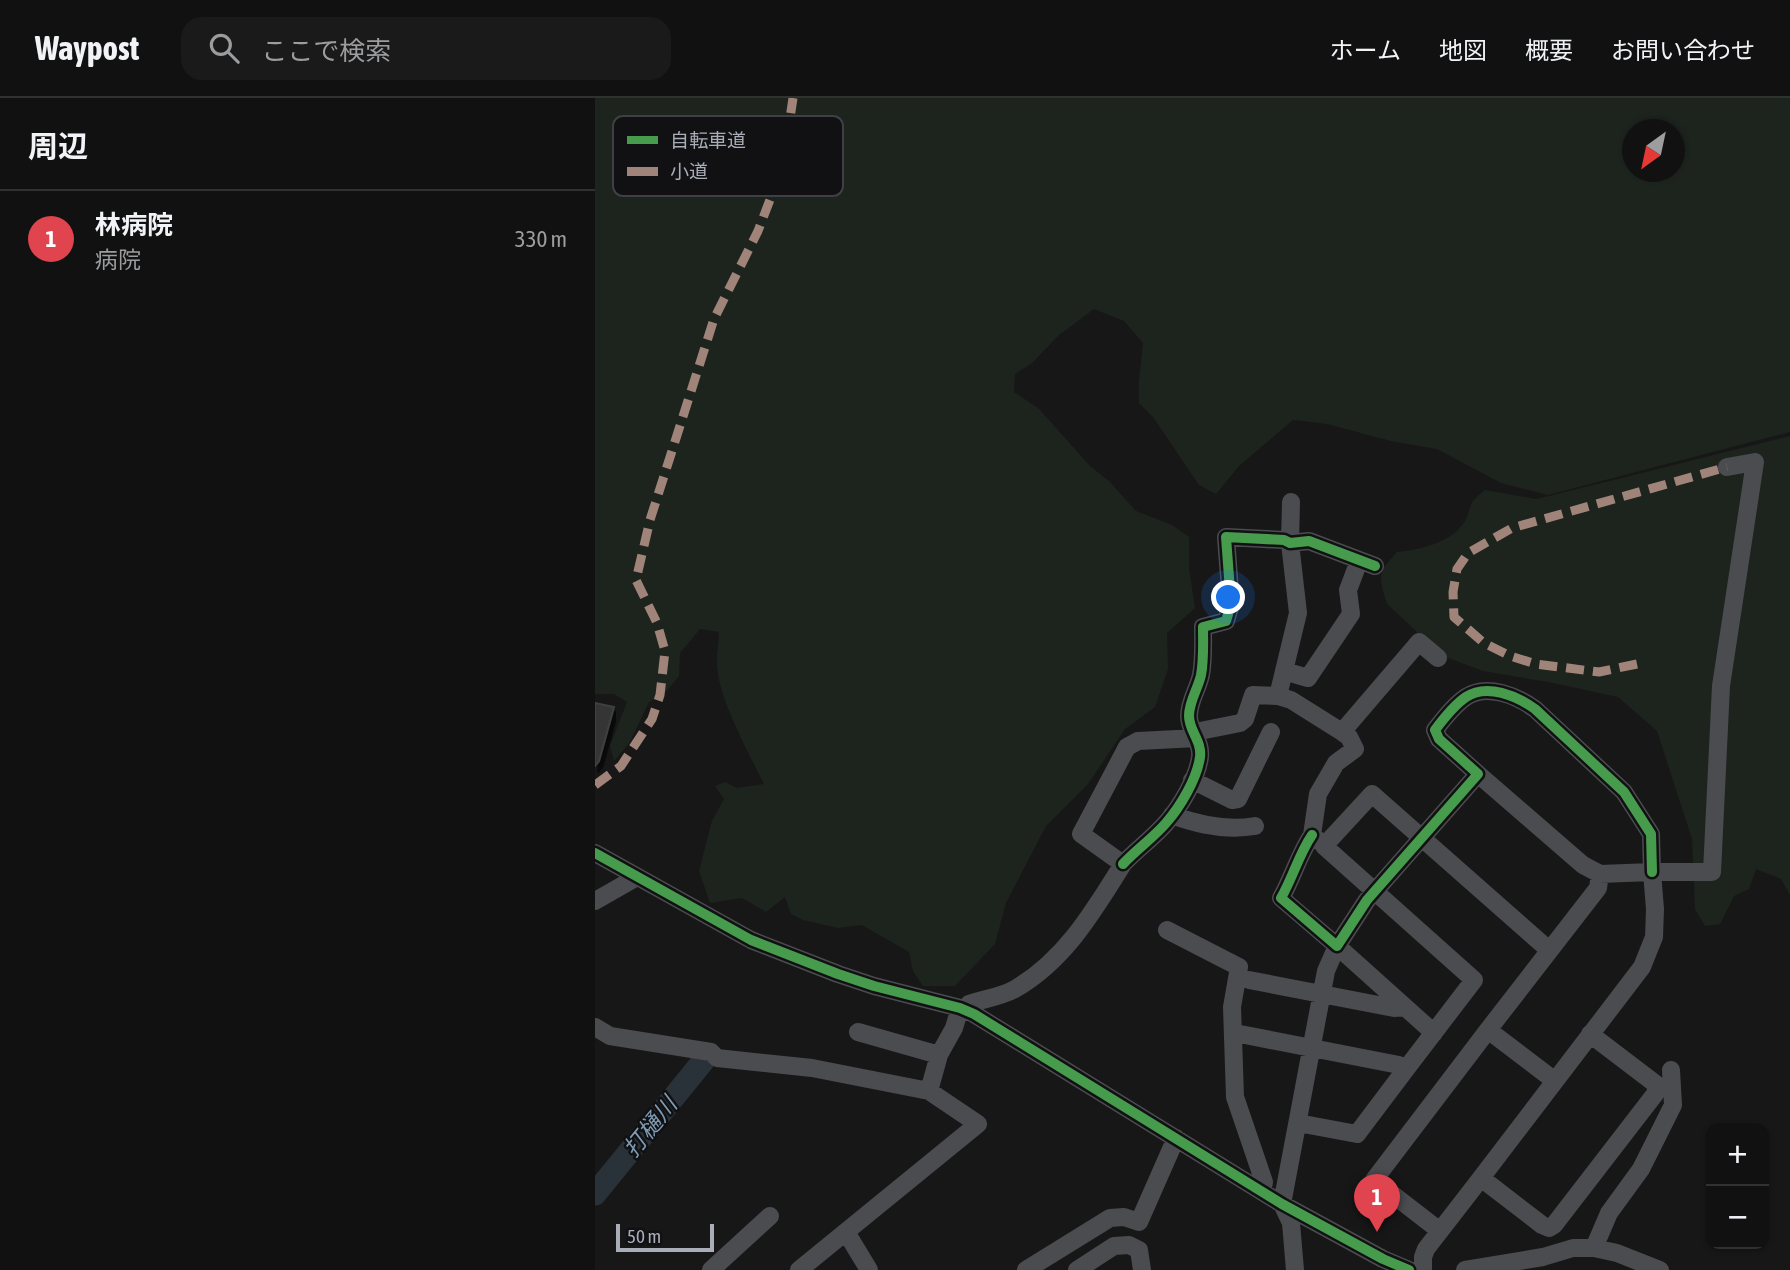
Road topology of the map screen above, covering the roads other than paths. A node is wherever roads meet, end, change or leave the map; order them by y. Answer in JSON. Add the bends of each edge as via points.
{"nodes":[{"id":1,"x":1727,"y":467,"type":"dead end"},
{"id":2,"x":1291,"y":502,"type":"dead end"},
{"id":3,"x":1290,"y":543,"type":"junction"},
{"id":4,"x":1438,"y":658,"type":"dead end"},
{"id":5,"x":1284,"y":671,"type":"junction"},
{"id":6,"x":1278,"y":696,"type":"junction"},
{"id":7,"x":1342,"y":732,"type":"junction"},
{"id":8,"x":1271,"y":733,"type":"dead end"},
{"id":9,"x":1196,"y":735,"type":"junction"},
{"id":10,"x":1478,"y":774,"type":"junction"},
{"id":11,"x":1192,"y":780,"type":"junction"},
{"id":12,"x":1172,"y":814,"type":"junction"},
{"id":13,"x":1255,"y":826,"type":"dead end"},
{"id":14,"x":1318,"y":840,"type":"junction"},
{"id":15,"x":1421,"y":840,"type":"junction"},
{"id":16,"x":595,"y":853,"type":"edge"},
{"id":17,"x":1123,"y":864,"type":"junction"},
{"id":18,"x":1652,"y":872,"type":"junction"},
{"id":19,"x":1600,"y":874,"type":"junction"},
{"id":20,"x":637,"y":877,"type":"junction"},
{"id":21,"x":1375,"y":892,"type":"junction"},
{"id":22,"x":595,"y":901,"type":"edge"},
{"id":23,"x":1167,"y":930,"type":"dead end"},
{"id":24,"x":1337,"y":946,"type":"junction"},
{"id":25,"x":1549,"y":950,"type":"junction"},
{"id":26,"x":1249,"y":981,"type":"dead end"},
{"id":27,"x":1322,"y":994,"type":"junction"},
{"id":28,"x":1405,"y":1007,"type":"junction"},
{"id":29,"x":962,"y":1009,"type":"junction"},
{"id":30,"x":595,"y":1027,"type":"edge"},
{"id":31,"x":1488,"y":1030,"type":"junction"},
{"id":32,"x":858,"y":1032,"type":"dead end"},
{"id":33,"x":1434,"y":1033,"type":"junction"},
{"id":34,"x":1240,"y":1034,"type":"dead end"},
{"id":35,"x":1590,"y":1034,"type":"junction"},
{"id":36,"x":1311,"y":1048,"type":"junction"},
{"id":37,"x":939,"y":1055,"type":"junction"},
{"id":38,"x":1406,"y":1069,"type":"junction"},
{"id":39,"x":1671,"y":1070,"type":"dead end"},
{"id":40,"x":1555,"y":1081,"type":"junction"},
{"id":41,"x":929,"y":1091,"type":"junction"},
{"id":42,"x":1298,"y":1123,"type":"junction"},
{"id":43,"x":1176,"y":1138,"type":"junction"},
{"id":44,"x":1482,"y":1178,"type":"junction"},
{"id":45,"x":1262,"y":1191,"type":"junction"},
{"id":46,"x":1282,"y":1204,"type":"junction"},
{"id":47,"x":771,"y":1216,"type":"dead end"},
{"id":48,"x":1139,"y":1222,"type":"junction"},
{"id":49,"x":1440,"y":1231,"type":"junction"},
{"id":50,"x":846,"y":1232,"type":"junction"},
{"id":51,"x":1129,"y":1245,"type":"junction"},
{"id":52,"x":1594,"y":1248,"type":"junction"},
{"id":53,"x":711,"y":1270,"type":"edge"},
{"id":54,"x":799,"y":1270,"type":"edge"},
{"id":55,"x":869,"y":1270,"type":"edge"},
{"id":56,"x":1026,"y":1270,"type":"edge"},
{"id":57,"x":1077,"y":1270,"type":"edge"},
{"id":58,"x":1142,"y":1270,"type":"edge"},
{"id":59,"x":1295,"y":1270,"type":"edge"},
{"id":60,"x":1409,"y":1270,"type":"edge"},
{"id":61,"x":1423,"y":1270,"type":"edge"},
{"id":62,"x":1465,"y":1270,"type":"edge"},
{"id":63,"x":1660,"y":1270,"type":"edge"}],
"edges":[{"from":1,"to":18,"type":"street","via":[[1755,462],[1721,686],[1712,872]]},
{"from":2,"to":3,"type":"street"},
{"from":3,"to":5,"type":"street","via":[[1298,613]]},
{"from":3,"to":5,"type":"street","via":[[1308,541],[1367,563],[1348,590],[1351,614],[1308,678]]},
{"from":3,"to":9,"type":"street","via":[[1226,537],[1230,613],[1226,621],[1203,627],[1201,678],[1189,717]]},
{"from":4,"to":7,"type":"street","via":[[1419,642]]},
{"from":5,"to":6,"type":"street"},
{"from":6,"to":7,"type":"street"},
{"from":6,"to":9,"type":"street","via":[[1253,695],[1240,723]]},
{"from":7,"to":14,"type":"street","via":[[1355,749],[1336,763],[1318,794]]},
{"from":8,"to":11,"type":"street","via":[[1238,799],[1231,800]]},
{"from":9,"to":11,"type":"street","via":[[1200,755]]},
{"from":9,"to":17,"type":"street","via":[[1137,741],[1127,747],[1081,834]]},
{"from":10,"to":15,"type":"street"},
{"from":10,"to":18,"type":"street","via":[[1435,730],[1468,695],[1503,693],[1521,699],[1623,792],[1651,834]]},
{"from":10,"to":19,"type":"street","via":[[1583,865]]},
{"from":11,"to":12,"type":"street"},
{"from":12,"to":13,"type":"street","via":[[1233,830]]},
{"from":12,"to":17,"type":"street"},
{"from":14,"to":15,"type":"street","via":[[1372,794]]},
{"from":14,"to":21,"type":"street"},
{"from":14,"to":24,"type":"street","via":[[1301,851],[1281,898]]},
{"from":15,"to":21,"type":"street"},
{"from":15,"to":25,"type":"street"},
{"from":16,"to":20,"type":"street"},
{"from":17,"to":29,"type":"street","via":[[1086,923],[1058,956],[1015,989]]},
{"from":18,"to":19,"type":"street"},
{"from":18,"to":35,"type":"street","via":[[1654,937],[1642,967]]},
{"from":19,"to":25,"type":"street","via":[[1598,888]]},
{"from":20,"to":22,"type":"street"},
{"from":20,"to":29,"type":"street","via":[[751,940],[874,986]]},
{"from":21,"to":24,"type":"street"},
{"from":21,"to":33,"type":"street","via":[[1474,980]]},
{"from":23,"to":45,"type":"street","via":[[1239,967],[1231,1007],[1235,1097],[1264,1182]]},
{"from":24,"to":27,"type":"street"},
{"from":24,"to":28,"type":"street"},
{"from":25,"to":31,"type":"street"},
{"from":26,"to":27,"type":"street"},
{"from":27,"to":28,"type":"street"},
{"from":27,"to":36,"type":"street"},
{"from":28,"to":33,"type":"street"},
{"from":29,"to":37,"type":"street"},
{"from":29,"to":43,"type":"street"},
{"from":30,"to":41,"type":"street","via":[[610,1036],[711,1052],[717,1058],[813,1068]]},
{"from":31,"to":40,"type":"street"},
{"from":31,"to":49,"type":"street","via":[[1374,1180]]},
{"from":32,"to":37,"type":"street"},
{"from":33,"to":38,"type":"street"},
{"from":34,"to":36,"type":"street"},
{"from":35,"to":40,"type":"street"},
{"from":35,"to":44,"type":"street","via":[[1657,1085],[1655,1094],[1554,1225],[1542,1225]]},
{"from":36,"to":38,"type":"street"},
{"from":36,"to":42,"type":"street"},
{"from":37,"to":41,"type":"street"},
{"from":38,"to":42,"type":"street","via":[[1357,1134]]},
{"from":39,"to":52,"type":"street","via":[[1674,1105],[1646,1161],[1609,1213]]},
{"from":40,"to":44,"type":"street"},
{"from":41,"to":50,"type":"street","via":[[978,1124]]},
{"from":42,"to":46,"type":"street"},
{"from":43,"to":45,"type":"street"},
{"from":43,"to":48,"type":"street"},
{"from":44,"to":49,"type":"street"},
{"from":45,"to":46,"type":"street"},
{"from":46,"to":59,"type":"street","via":[[1291,1223]]},
{"from":46,"to":60,"type":"street"},
{"from":47,"to":53,"type":"street"},
{"from":48,"to":51,"type":"street"},
{"from":48,"to":56,"type":"street","via":[[1110,1218]]},
{"from":49,"to":61,"type":"street","via":[[1423,1257]]},
{"from":50,"to":54,"type":"street"},
{"from":50,"to":55,"type":"street"},
{"from":51,"to":57,"type":"street","via":[[1114,1246]]},
{"from":51,"to":58,"type":"street","via":[[1139,1251]]},
{"from":52,"to":62,"type":"street","via":[[1573,1248],[1543,1258]]},
{"from":52,"to":63,"type":"street"}]}
